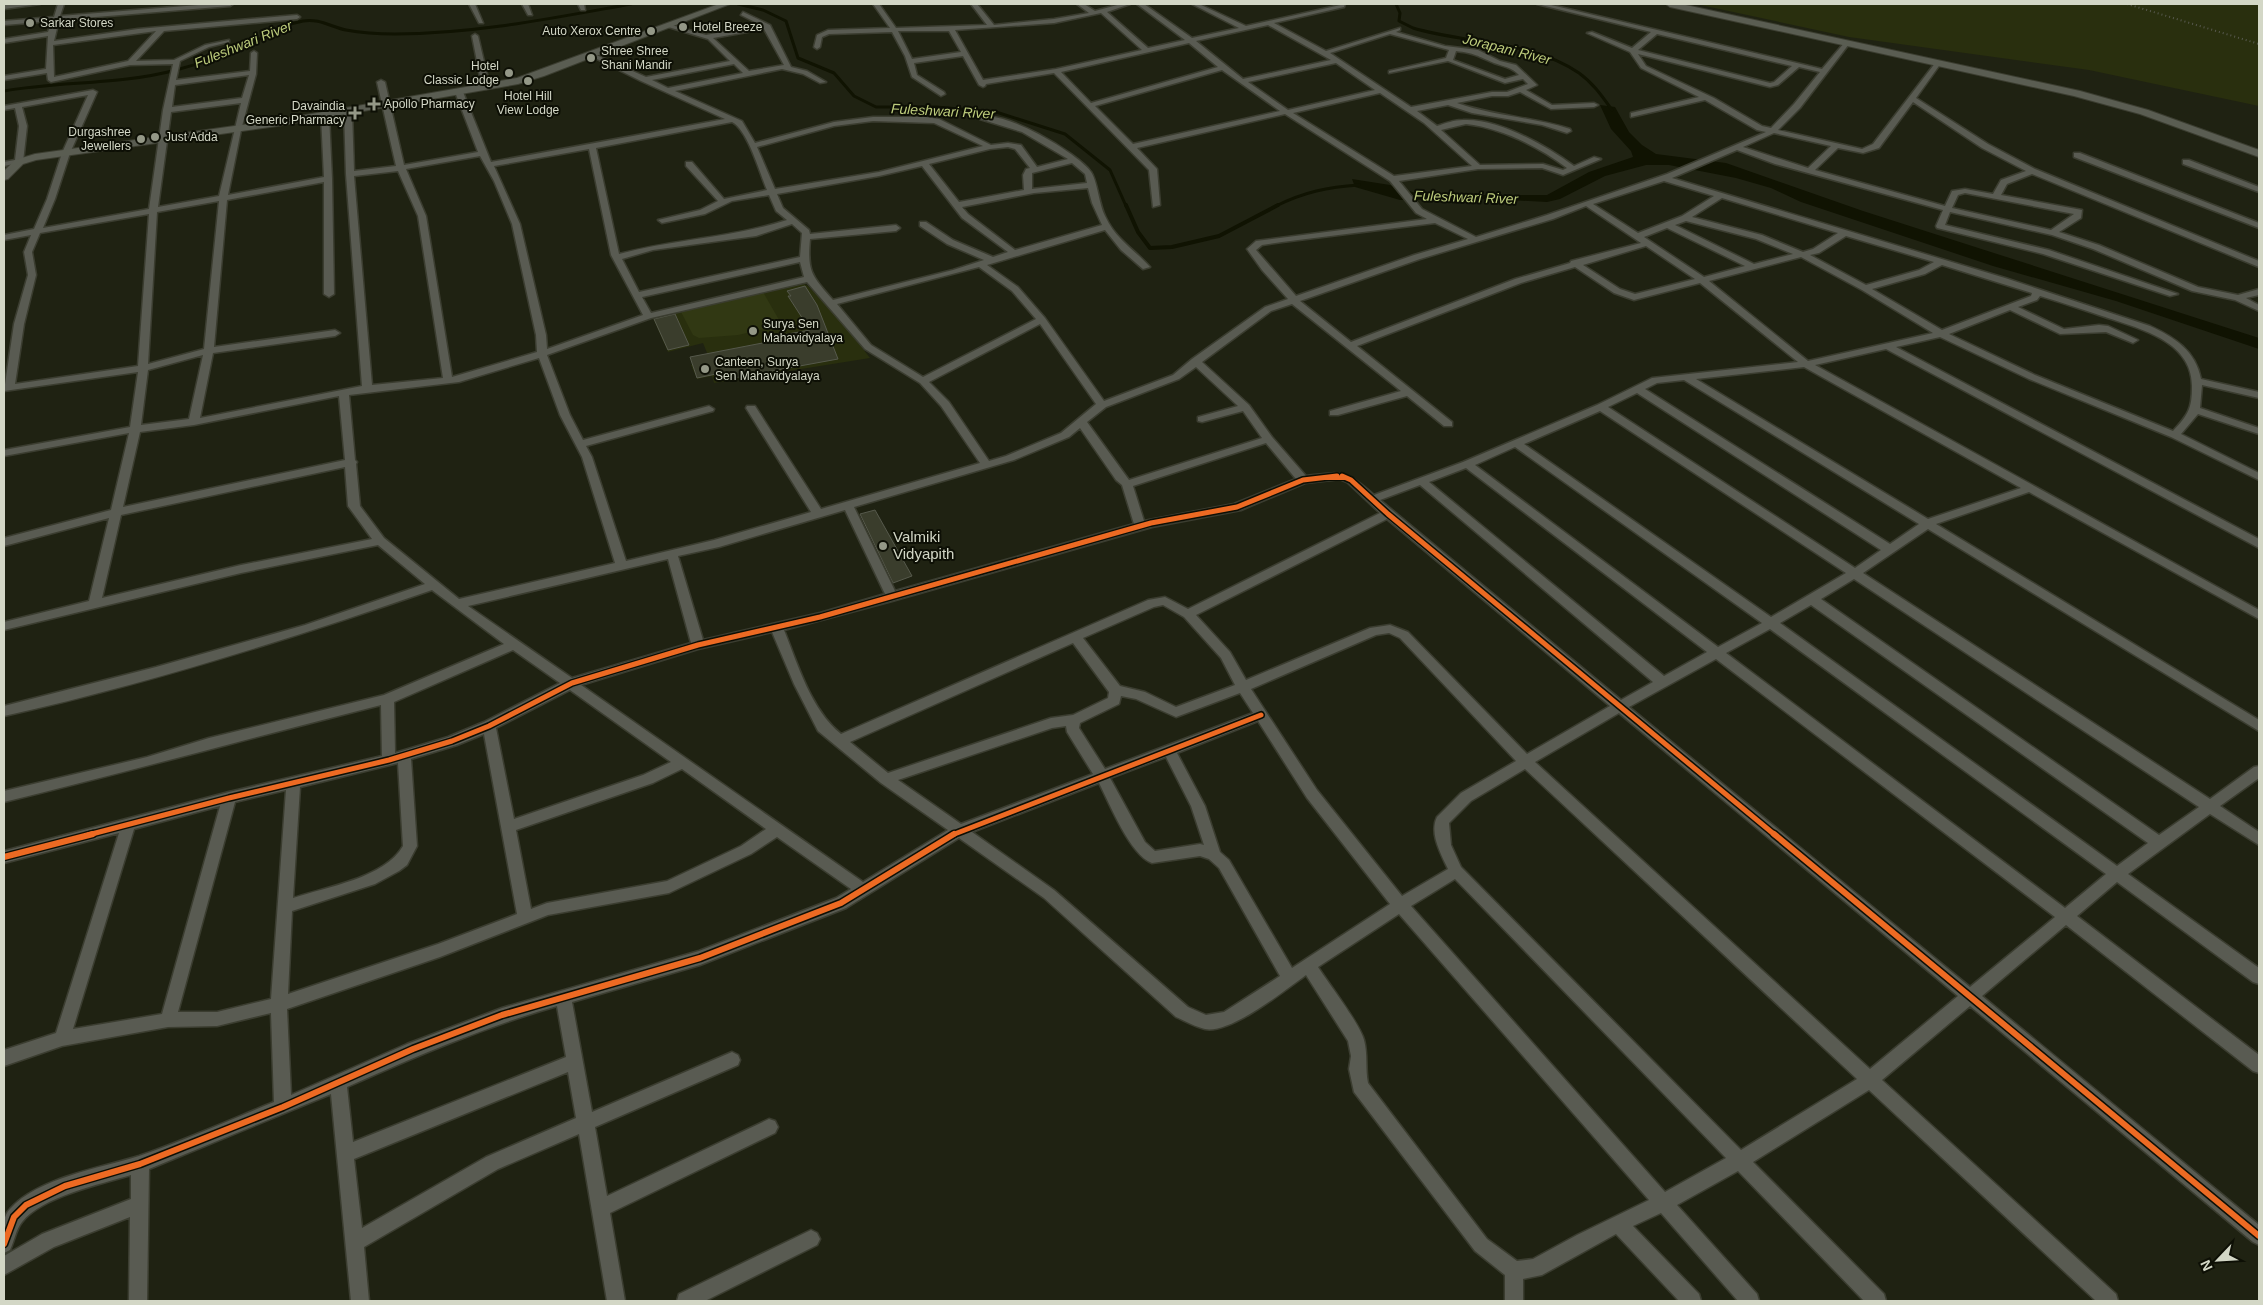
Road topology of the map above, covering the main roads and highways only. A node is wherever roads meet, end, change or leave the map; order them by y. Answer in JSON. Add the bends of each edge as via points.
{"nodes":[{"id":1,"x":726,"y":4,"type":"edge"},
{"id":2,"x":1670,"y":4,"type":"edge"},
{"id":3,"x":2259,"y":154,"type":"edge"},
{"id":4,"x":4,"y":177,"type":"edge"}],
"edges":[{"from":1,"to":4,"type":"main road","via":[[534,77],[237,130],[66,152],[20,162]]},
{"from":2,"to":3,"type":"main road","via":[[2110,102]]}]}
